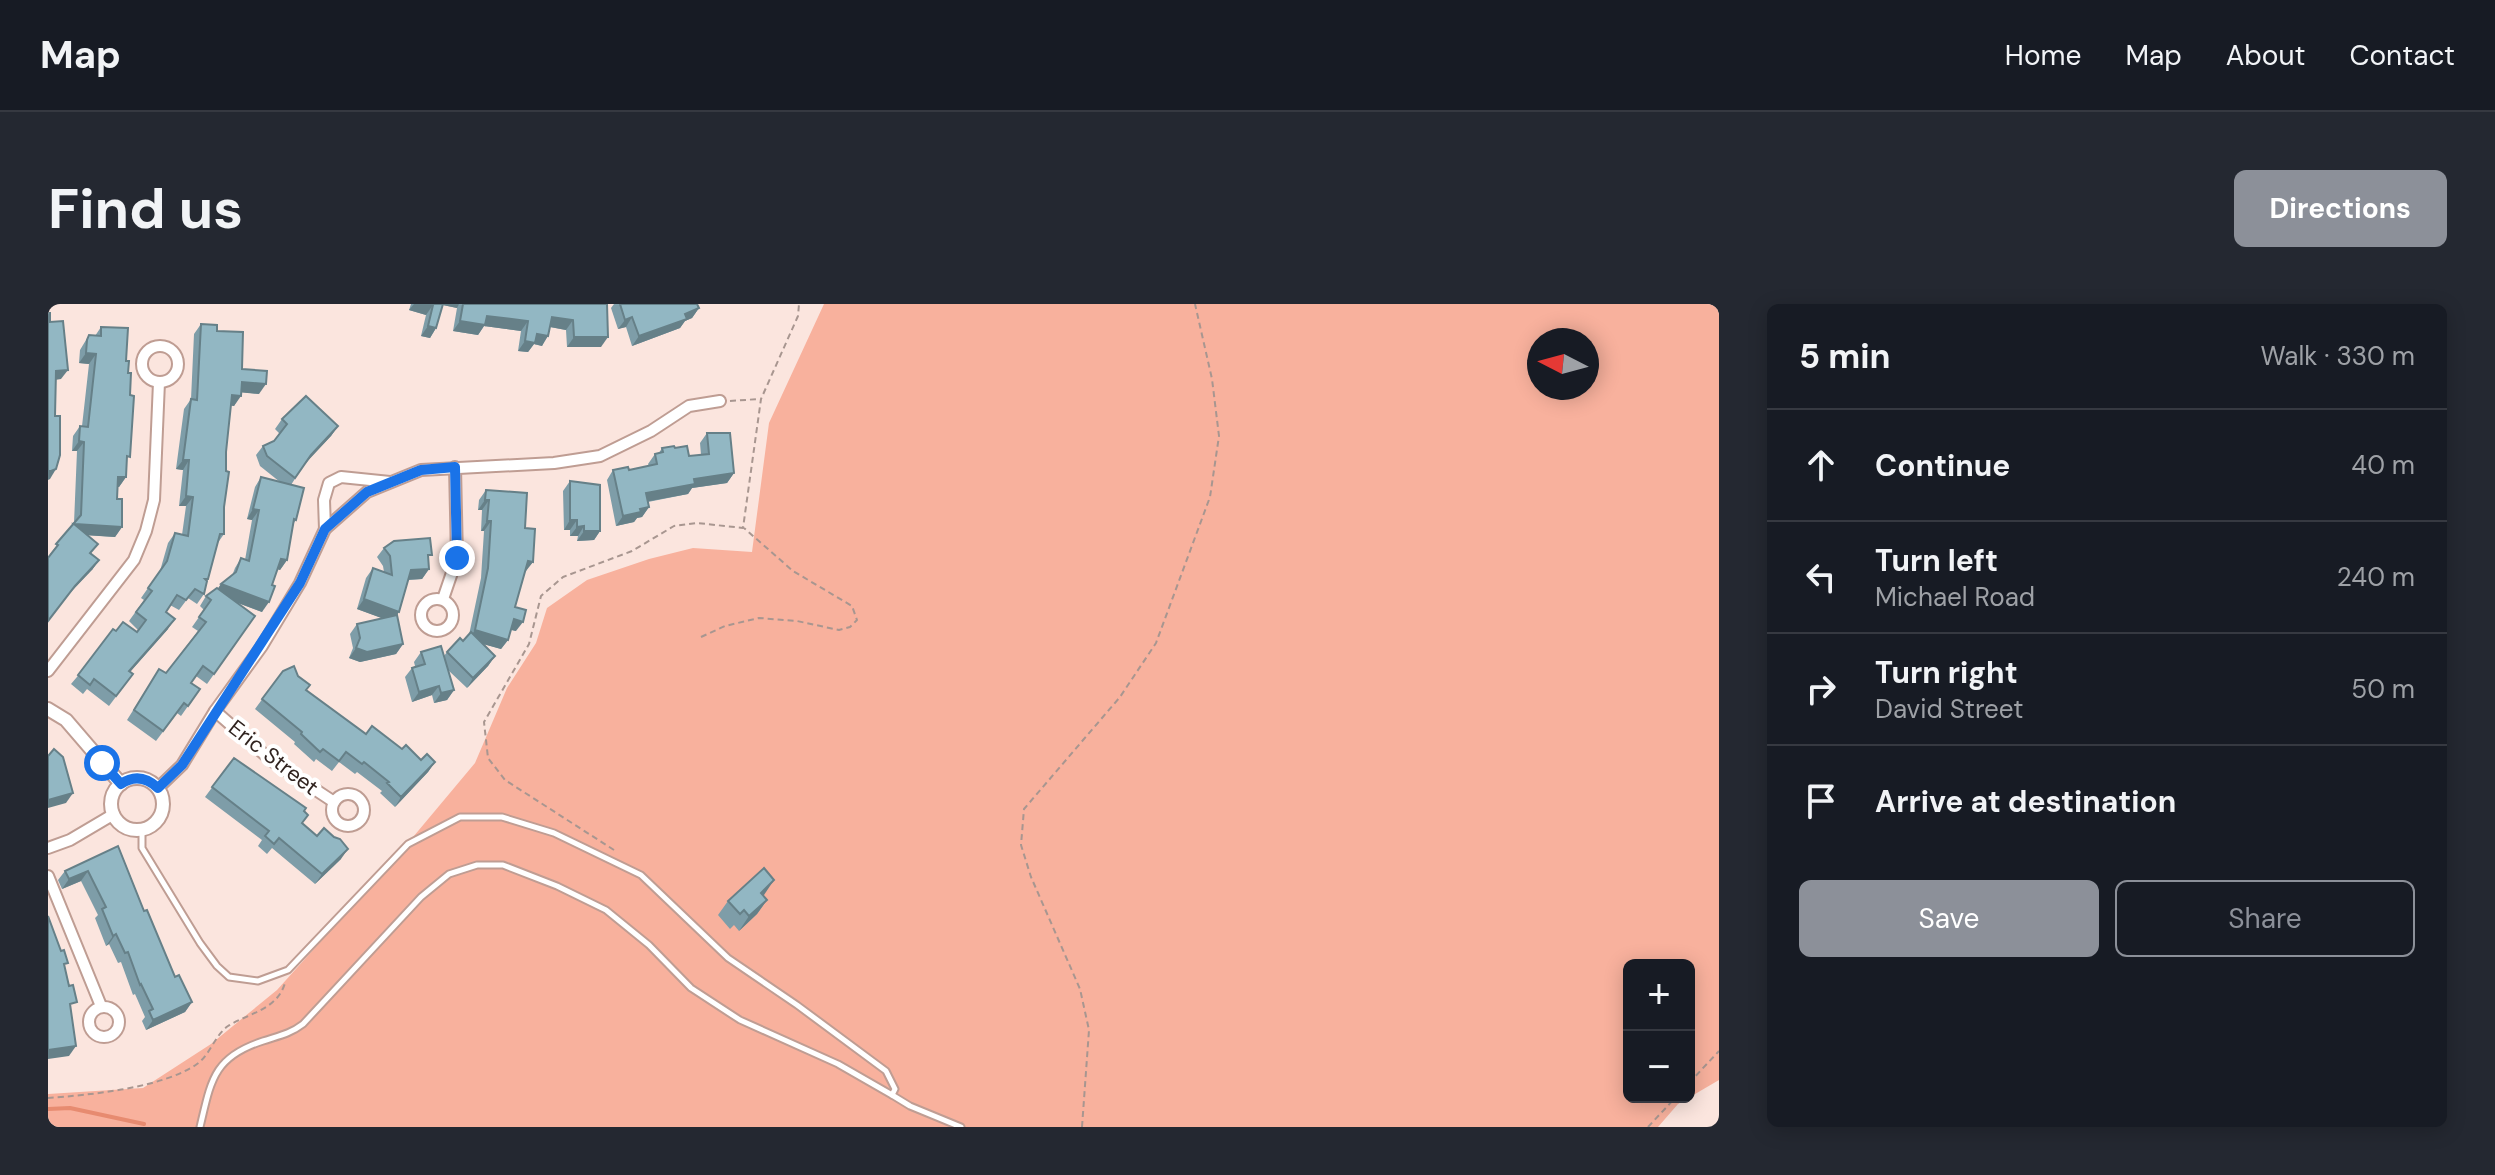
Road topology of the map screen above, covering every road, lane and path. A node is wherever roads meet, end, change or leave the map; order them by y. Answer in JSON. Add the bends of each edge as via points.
{"nodes":[{"id":1,"x":799,"y":304,"type":"edge"},
{"id":2,"x":1195,"y":304,"type":"edge"},
{"id":3,"x":159,"y":382,"type":"dead end"},
{"id":4,"x":761,"y":399,"type":"junction"},
{"id":5,"x":720,"y":401,"type":"joint"},
{"id":6,"x":455,"y":467,"type":"junction"},
{"id":7,"x":392,"y":482,"type":"junction"},
{"id":8,"x":743,"y":528,"type":"junction"},
{"id":9,"x":325,"y":529,"type":"junction"},
{"id":10,"x":443,"y":599,"type":"dead end"},
{"id":11,"x":701,"y":637,"type":"dead end"},
{"id":12,"x":48,"y":671,"type":"edge"},
{"id":13,"x":48,"y":709,"type":"edge"},
{"id":14,"x":215,"y":711,"type":"junction"},
{"id":15,"x":121,"y":784,"type":"junction"},
{"id":16,"x":158,"y":788,"type":"junction"},
{"id":17,"x":334,"y":802,"type":"dead end"},
{"id":18,"x":114,"y":814,"type":"junction"},
{"id":19,"x":142,"y":829,"type":"junction"},
{"id":20,"x":48,"y":848,"type":"edge"},
{"id":21,"x":621,"y":865,"type":"junction"},
{"id":22,"x":48,"y":876,"type":"edge"},
{"id":23,"x":288,"y":970,"type":"junction"},
{"id":24,"x":101,"y":1006,"type":"dead end"},
{"id":25,"x":1719,"y":1051,"type":"edge"},
{"id":26,"x":1695,"y":1077,"type":"edge"},
{"id":27,"x":892,"y":1095,"type":"junction"},
{"id":28,"x":48,"y":1098,"type":"edge"},
{"id":29,"x":1670,"y":1103,"type":"edge"},
{"id":30,"x":200,"y":1127,"type":"edge"},
{"id":31,"x":961,"y":1127,"type":"edge"},
{"id":32,"x":1082,"y":1127,"type":"edge"},
{"id":33,"x":1648,"y":1127,"type":"edge"}],
"edges":[{"from":1,"to":4,"type":"path"},
{"from":2,"to":32,"type":"path","via":[[1219,436],[1210,497],[1156,643],[1120,697],[1024,809],[1021,845],[1080,989],[1089,1030]]},
{"from":3,"to":12,"type":"street","via":[[154,500],[146,531],[134,560]]},
{"from":4,"to":5,"type":"path"},
{"from":4,"to":8,"type":"path"},
{"from":5,"to":6,"type":"street","via":[[689,406],[600,456]]},
{"from":6,"to":7,"type":"street","via":[[421,470]]},
{"from":6,"to":10,"type":"street","via":[[457,558]]},
{"from":7,"to":9,"type":"street","via":[[367,492]]},
{"from":7,"to":9,"type":"street","via":[[341,477],[329,483]]},
{"from":8,"to":11,"type":"path","via":[[793,571],[852,606],[857,620],[839,630],[759,618]]},
{"from":8,"to":21,"type":"path","via":[[674,526],[632,551],[563,577],[541,596],[529,644],[484,722],[488,758],[505,780],[613,849]]},
{"from":9,"to":14,"type":"street","via":[[293,595]]},
{"from":13,"to":15,"type":"street","via":[[66,720]]},
{"from":14,"to":16,"type":"street","via":[[182,765]]},
{"from":14,"to":17,"type":"street","name":"Eric Street","via":[[272,761]]},
{"from":15,"to":16,"type":"street","via":[[136,778]]},
{"from":15,"to":18,"type":"street","via":[[112,798]]},
{"from":16,"to":19,"type":"street","via":[[161,813]]},
{"from":18,"to":19,"type":"street","via":[[125,827]]},
{"from":18,"to":20,"type":"street"},
{"from":19,"to":23,"type":"lane","via":[[142,848],[217,966],[229,977],[258,981]]},
{"from":21,"to":23,"type":"lane","via":[[554,833],[502,817],[460,817],[408,844]]},
{"from":21,"to":27,"type":"lane","via":[[641,875],[728,958],[886,1071],[895,1089]]},
{"from":22,"to":24,"type":"street"},
{"from":23,"to":28,"type":"path","via":[[282,993],[263,1010],[226,1027],[199,1063],[169,1077],[95,1094]]},
{"from":25,"to":26,"type":"path"},
{"from":27,"to":30,"type":"lane","via":[[740,1020],[691,988],[606,910],[503,865],[477,865],[449,874],[421,897],[291,1034],[237,1050],[220,1066]]},
{"from":27,"to":31,"type":"lane"},
{"from":29,"to":33,"type":"path"}]}
